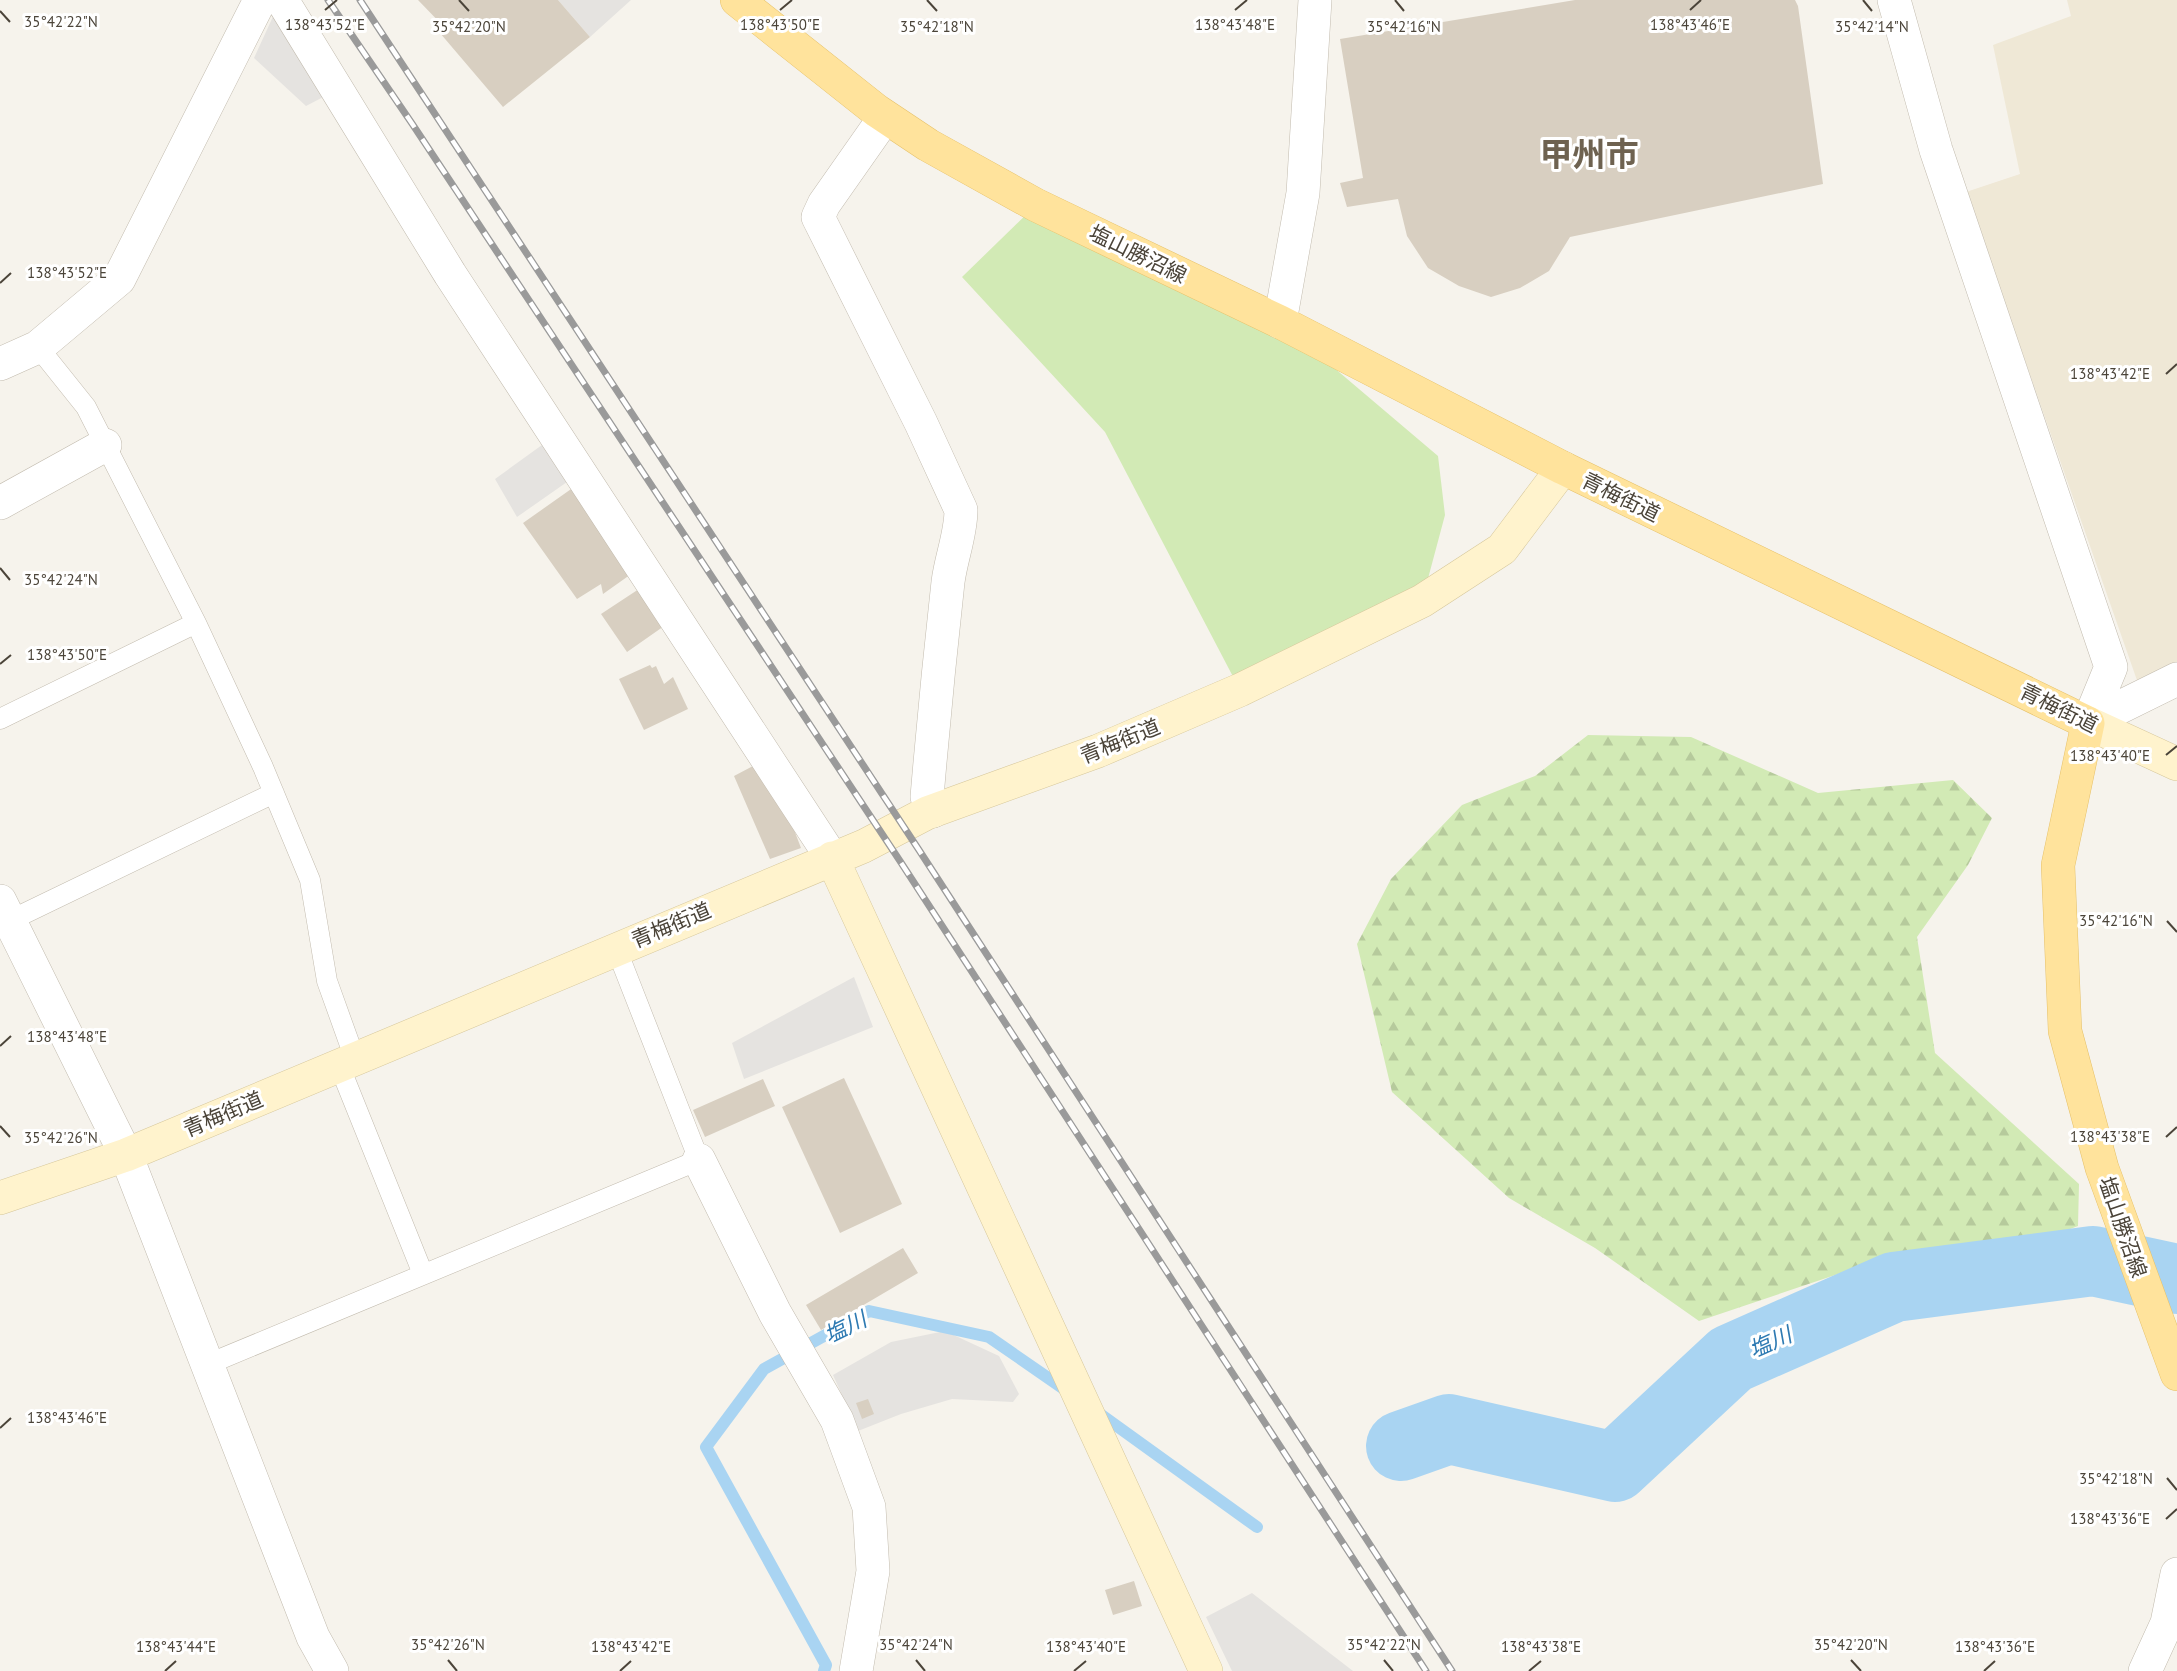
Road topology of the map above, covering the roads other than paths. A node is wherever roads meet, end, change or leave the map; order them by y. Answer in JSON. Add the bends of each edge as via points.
{"nodes":[{"id":1,"x":260,"y":0,"type":"edge"},
{"id":2,"x":282,"y":0,"type":"edge"},
{"id":3,"x":737,"y":0,"type":"edge"},
{"id":4,"x":1315,"y":0,"type":"edge"},
{"id":5,"x":1894,"y":0,"type":"edge"},
{"id":6,"x":885,"y":117,"type":"junction"},
{"id":7,"x":1280,"y":322,"type":"junction"},
{"id":8,"x":38,"y":347,"type":"junction"},
{"id":9,"x":0,"y":364,"type":"edge"},
{"id":10,"x":105,"y":445,"type":"junction"},
{"id":11,"x":1563,"y":468,"type":"junction"},
{"id":12,"x":0,"y":504,"type":"edge"},
{"id":13,"x":196,"y":623,"type":"junction"},
{"id":14,"x":2177,"y":679,"type":"edge"},
{"id":15,"x":0,"y":719,"type":"edge"},
{"id":16,"x":2088,"y":723,"type":"junction"},
{"id":17,"x":2177,"y":764,"type":"edge"},
{"id":18,"x":274,"y":793,"type":"junction"},
{"id":19,"x":933,"y":811,"type":"junction"},
{"id":20,"x":832,"y":858,"type":"junction"},
{"id":21,"x":5,"y":910,"type":"edge"},
{"id":22,"x":616,"y":948,"type":"junction"},
{"id":23,"x":347,"y":1062,"type":"junction"},
{"id":24,"x":126,"y":1155,"type":"junction"},
{"id":25,"x":699,"y":1160,"type":"junction"},
{"id":26,"x":0,"y":1198,"type":"edge"},
{"id":27,"x":423,"y":1274,"type":"junction"},
{"id":28,"x":206,"y":1365,"type":"junction"},
{"id":29,"x":2177,"y":1374,"type":"edge"},
{"id":30,"x":2177,"y":1574,"type":"edge"},
{"id":31,"x":332,"y":1671,"type":"edge"},
{"id":32,"x":856,"y":1671,"type":"edge"},
{"id":33,"x":1206,"y":1671,"type":"edge"},
{"id":34,"x":2145,"y":1671,"type":"edge"}],
"edges":[{"from":1,"to":8,"type":"street","via":[[120,279]]},
{"from":2,"to":20,"type":"street","via":[[450,274]]},
{"from":3,"to":6,"type":"main road","name":"塩山勝沼線"},
{"from":4,"to":7,"type":"street","via":[[1303,193]]},
{"from":5,"to":16,"type":"street","via":[[1936,150],[2111,667]]},
{"from":6,"to":7,"type":"main road","name":"塩山勝沼線","via":[[1036,205]]},
{"from":6,"to":19,"type":"street","via":[[818,217],[961,510],[950,562],[937,689],[927,797]]},
{"from":7,"to":11,"type":"main road","name":"塩山勝沼線"},
{"from":8,"to":9,"type":"street"},
{"from":8,"to":10,"type":"lane","via":[[86,407]]},
{"from":10,"to":12,"type":"street"},
{"from":10,"to":13,"type":"lane"},
{"from":11,"to":16,"type":"main road","name":"青梅街道"},
{"from":11,"to":19,"type":"street","name":"青梅街道","via":[[1502,549],[1422,601],[1240,690],[1120,742]]},
{"from":13,"to":15,"type":"lane"},
{"from":13,"to":18,"type":"lane"},
{"from":14,"to":16,"type":"street"},
{"from":16,"to":17,"type":"street","name":"青梅街道"},
{"from":16,"to":29,"type":"main road","name":"塩山勝沼線","via":[[2058,864],[2065,1031],[2102,1168]]},
{"from":18,"to":21,"type":"lane"},
{"from":18,"to":23,"type":"lane","via":[[310,880],[327,981]]},
{"from":19,"to":20,"type":"street","name":"青梅街道"},
{"from":20,"to":22,"type":"street","name":"青梅街道"},
{"from":20,"to":33,"type":"street"},
{"from":21,"to":24,"type":"street"},
{"from":22,"to":23,"type":"street","name":"青梅街道"},
{"from":22,"to":25,"type":"lane"},
{"from":23,"to":24,"type":"street","name":"青梅街道"},
{"from":23,"to":27,"type":"lane"},
{"from":24,"to":26,"type":"street","name":"青梅街道"},
{"from":24,"to":28,"type":"street"},
{"from":25,"to":27,"type":"lane"},
{"from":25,"to":32,"type":"street","via":[[775,1313],[837,1420],[869,1508],[873,1571]]},
{"from":27,"to":28,"type":"lane"},
{"from":28,"to":31,"type":"street","via":[[313,1637]]},
{"from":30,"to":34,"type":"street","via":[[2167,1623]]}]}
